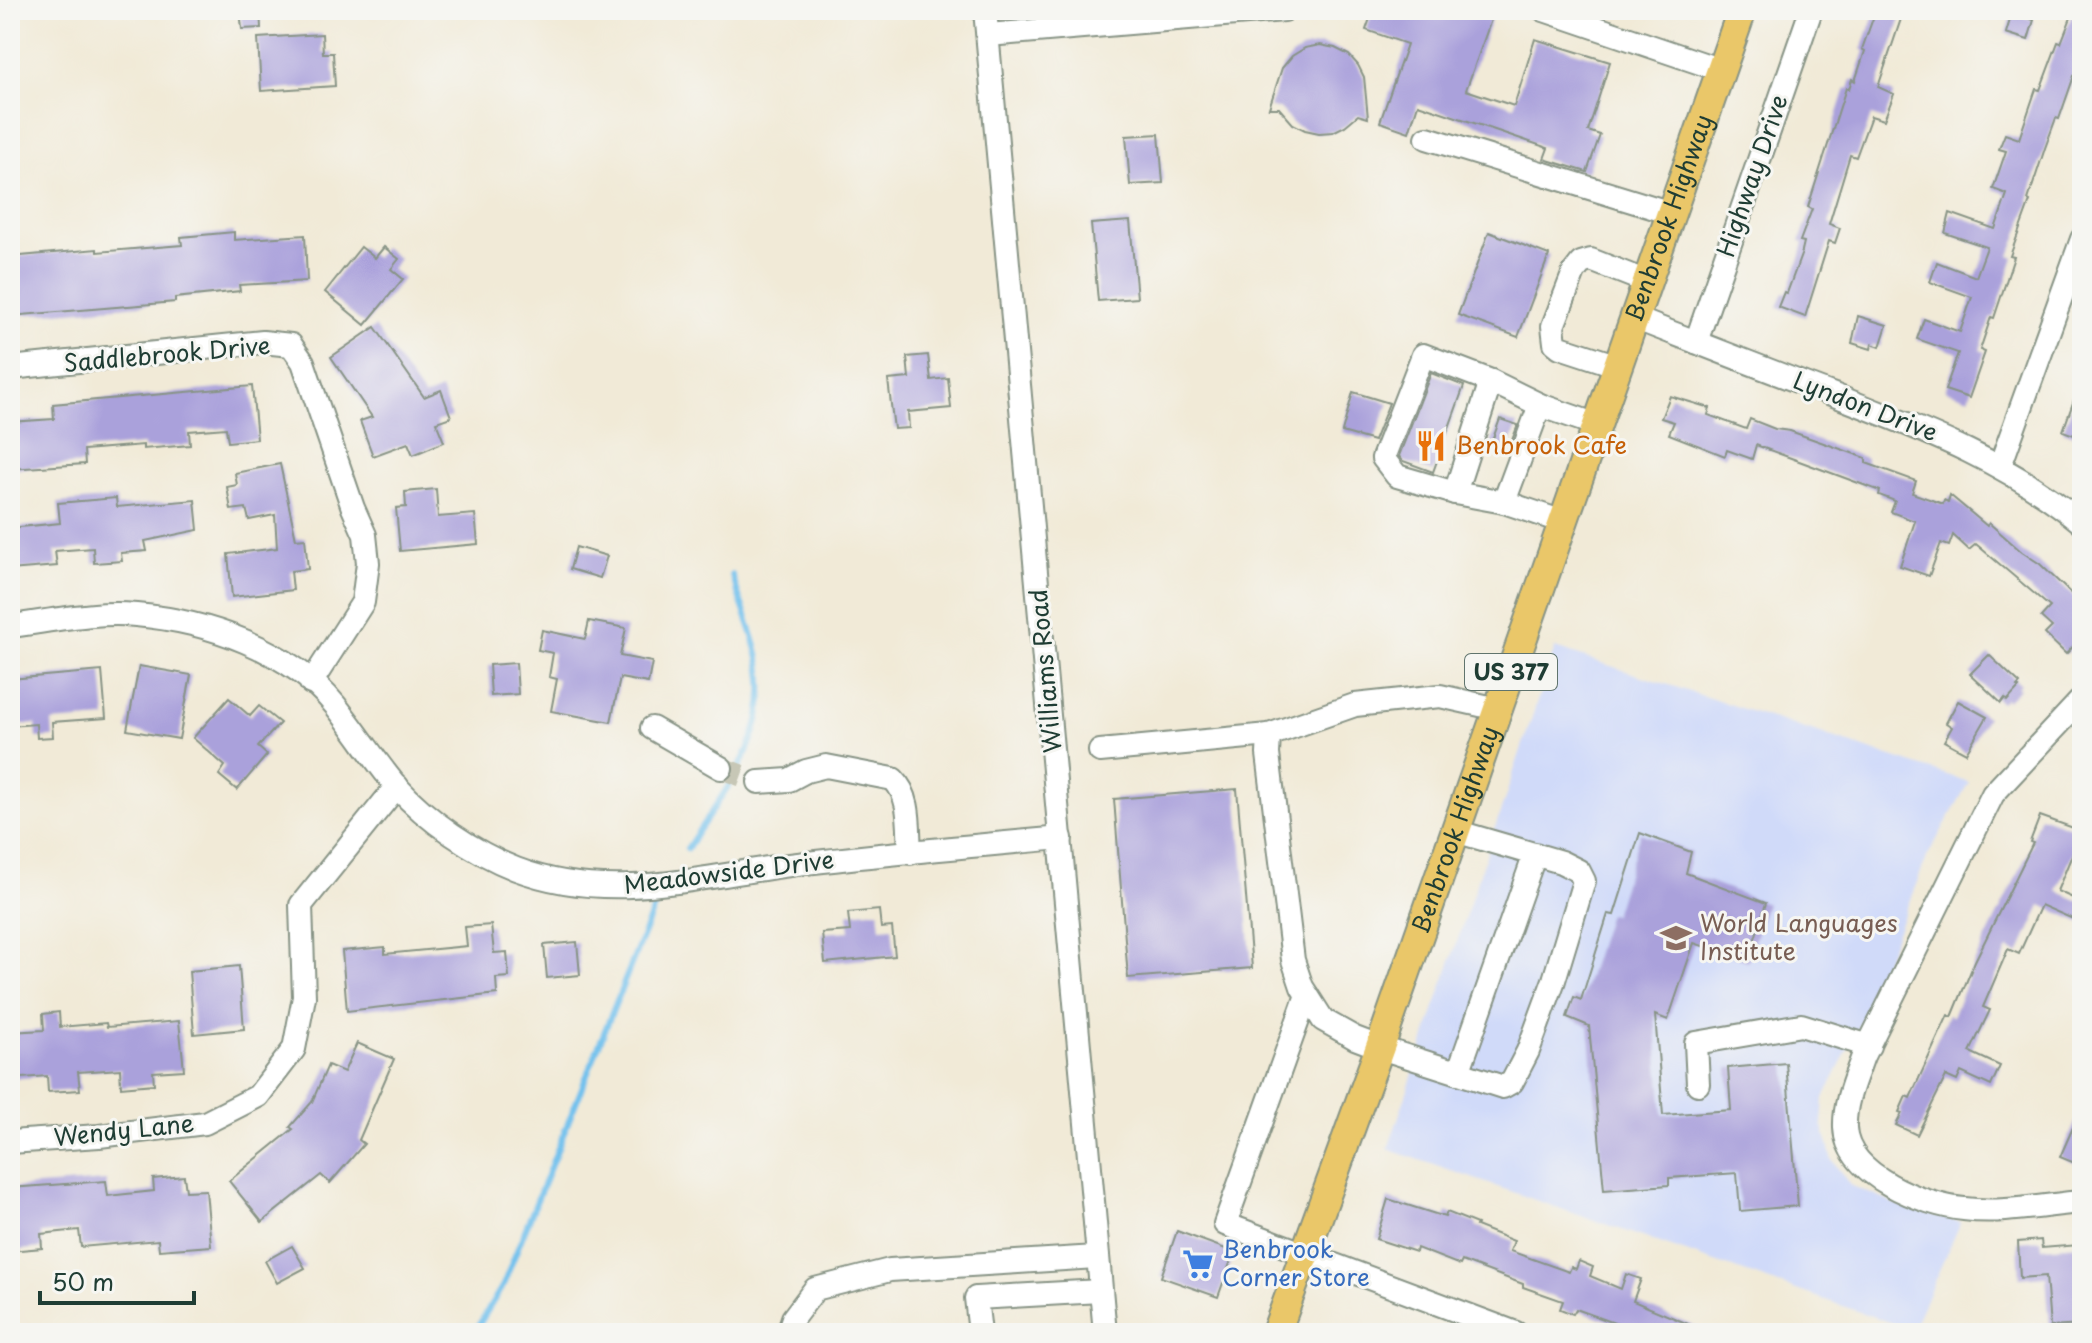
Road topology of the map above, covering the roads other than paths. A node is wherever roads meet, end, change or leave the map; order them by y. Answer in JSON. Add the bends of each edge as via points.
{"nodes":[{"id":1,"x":985,"y":10,"type":"edge"},
{"id":2,"x":1284,"y":10,"type":"edge"},
{"id":3,"x":1544,"y":10,"type":"edge"},
{"id":4,"x":1742,"y":10,"type":"edge"},
{"id":5,"x":1811,"y":10,"type":"edge"},
{"id":6,"x":1039,"y":20,"type":"edge"},
{"id":7,"x":988,"y":35,"type":"junction"},
{"id":8,"x":1721,"y":70,"type":"junction"},
{"id":9,"x":1427,"y":138,"type":"dead end"},
{"id":10,"x":1671,"y":213,"type":"junction"},
{"id":11,"x":2082,"y":239,"type":"edge"},
{"id":12,"x":1647,"y":282,"type":"junction"},
{"id":13,"x":1634,"y":318,"type":"junction"},
{"id":14,"x":1696,"y":342,"type":"junction"},
{"id":15,"x":1618,"y":366,"type":"junction"},
{"id":16,"x":10,"y":368,"type":"edge"},
{"id":17,"x":1491,"y":381,"type":"junction"},
{"id":18,"x":1540,"y":405,"type":"junction"},
{"id":19,"x":1597,"y":425,"type":"junction"},
{"id":20,"x":2000,"y":466,"type":"junction"},
{"id":21,"x":1455,"y":493,"type":"junction"},
{"id":22,"x":1504,"y":502,"type":"junction"},
{"id":23,"x":1563,"y":522,"type":"junction"},
{"id":24,"x":2082,"y":523,"type":"edge"},
{"id":25,"x":10,"y":626,"type":"edge"},
{"id":26,"x":311,"y":683,"type":"junction"},
{"id":27,"x":2082,"y":699,"type":"edge"},
{"id":28,"x":1498,"y":709,"type":"junction"},
{"id":29,"x":652,"y":728,"type":"dead end"},
{"id":30,"x":1269,"y":735,"type":"junction"},
{"id":31,"x":1100,"y":751,"type":"dead end"},
{"id":32,"x":721,"y":768,"type":"tunnel mouth"},
{"id":33,"x":759,"y":782,"type":"tunnel mouth"},
{"id":34,"x":397,"y":786,"type":"junction"},
{"id":35,"x":1455,"y":831,"type":"junction"},
{"id":36,"x":1061,"y":838,"type":"junction"},
{"id":37,"x":910,"y":853,"type":"junction"},
{"id":38,"x":1535,"y":854,"type":"junction"},
{"id":39,"x":1307,"y":995,"type":"junction"},
{"id":40,"x":1869,"y":1046,"type":"junction"},
{"id":41,"x":1382,"y":1048,"type":"junction"},
{"id":42,"x":1458,"y":1073,"type":"junction"},
{"id":43,"x":1698,"y":1084,"type":"dead end"},
{"id":44,"x":10,"y":1142,"type":"edge"},
{"id":45,"x":2082,"y":1202,"type":"edge"},
{"id":46,"x":1304,"y":1255,"type":"junction"},
{"id":47,"x":1096,"y":1257,"type":"junction"},
{"id":48,"x":1100,"y":1291,"type":"junction"},
{"id":49,"x":788,"y":1333,"type":"edge"},
{"id":50,"x":980,"y":1333,"type":"edge"},
{"id":51,"x":1105,"y":1333,"type":"edge"},
{"id":52,"x":1276,"y":1333,"type":"edge"},
{"id":53,"x":1516,"y":1333,"type":"edge"}],
"edges":[{"from":1,"to":7,"type":"street","name":"Williams Road"},
{"from":2,"to":6,"type":"street"},
{"from":3,"to":8,"type":"street"},
{"from":4,"to":8,"type":"main road","name":"Benbrook Highway","number":"US 377"},
{"from":5,"to":14,"type":"street","name":"Highway Drive"},
{"from":6,"to":7,"type":"street"},
{"from":7,"to":36,"type":"street","name":"Williams Road"},
{"from":8,"to":10,"type":"main road","name":"Benbrook Highway","number":"US 377"},
{"from":9,"to":10,"type":"street"},
{"from":10,"to":12,"type":"main road","name":"Benbrook Highway","number":"US 377"},
{"from":11,"to":20,"type":"street"},
{"from":12,"to":13,"type":"main road","name":"Benbrook Highway","number":"US 377"},
{"from":12,"to":15,"type":"street","via":[[1591,260],[1581,263],[1553,326],[1560,347]]},
{"from":13,"to":14,"type":"street","name":"Lyndon Drive"},
{"from":13,"to":15,"type":"main road","name":"Benbrook Highway","number":"US 377"},
{"from":14,"to":20,"type":"street","name":"Lyndon Drive","via":[[1946,438]]},
{"from":15,"to":19,"type":"main road","name":"Benbrook Highway","number":"US 377"},
{"from":16,"to":26,"type":"street","name":"Saddlebrook Drive","via":[[263,342],[291,345],[303,362],[365,535],[368,563],[363,602]]},
{"from":17,"to":18,"type":"street"},
{"from":17,"to":21,"type":"street"},
{"from":17,"to":21,"type":"street","via":[[1423,355],[1383,458],[1397,476]]},
{"from":18,"to":19,"type":"street"},
{"from":18,"to":22,"type":"street"},
{"from":19,"to":23,"type":"main road","name":"Benbrook Highway","number":"US 377"},
{"from":20,"to":24,"type":"street","name":"Lyndon Drive"},
{"from":21,"to":22,"type":"street"},
{"from":22,"to":23,"type":"street"},
{"from":23,"to":28,"type":"main road","name":"Benbrook Highway","number":"US 377"},
{"from":25,"to":26,"type":"street","name":"Meadowside Drive","via":[[78,617],[151,617],[242,638]]},
{"from":26,"to":34,"type":"street","name":"Meadowside Drive","via":[[333,702]]},
{"from":27,"to":40,"type":"street","via":[[1993,794]]},
{"from":28,"to":30,"type":"street","via":[[1440,696],[1355,705]]},
{"from":28,"to":35,"type":"main road","name":"Benbrook Highway","number":"US 377"},
{"from":29,"to":32,"type":"street"},
{"from":30,"to":31,"type":"street"},
{"from":30,"to":39,"type":"street","via":[[1293,960]]},
{"from":33,"to":37,"type":"street","via":[[789,780],[826,766],[893,779],[906,799]]},
{"from":34,"to":37,"type":"street","name":"Meadowside Drive","via":[[458,838],[516,869],[597,888],[660,885]]},
{"from":34,"to":44,"type":"street","name":"Wendy Lane","via":[[301,905],[304,997],[294,1049],[258,1096],[205,1123]]},
{"from":35,"to":38,"type":"street"},
{"from":35,"to":41,"type":"main road","name":"Benbrook Highway","number":"US 377"},
{"from":36,"to":37,"type":"street","name":"Meadowside Drive"},
{"from":36,"to":47,"type":"street","name":"Williams Road"},
{"from":38,"to":42,"type":"street"},
{"from":38,"to":42,"type":"street","via":[[1579,871],[1584,881],[1554,980],[1512,1082],[1503,1087]]},
{"from":39,"to":41,"type":"street","via":[[1323,1020]]},
{"from":39,"to":46,"type":"street","via":[[1225,1224]]},
{"from":40,"to":43,"type":"street","via":[[1801,1025],[1696,1043]]},
{"from":40,"to":45,"type":"street","via":[[1847,1101],[1845,1130],[1865,1170],[1933,1203],[1965,1210]]},
{"from":41,"to":42,"type":"street"},
{"from":41,"to":46,"type":"main road","name":"Benbrook Highway","number":"US 377"},
{"from":46,"to":52,"type":"main road","name":"Benbrook Highway","number":"US 377"},
{"from":46,"to":53,"type":"street"},
{"from":47,"to":48,"type":"street","name":"Williams Road"},
{"from":47,"to":49,"type":"street","via":[[890,1270],[815,1289]]},
{"from":48,"to":50,"type":"street","via":[[976,1298]]},
{"from":48,"to":51,"type":"street","name":"Williams Road"}]}
